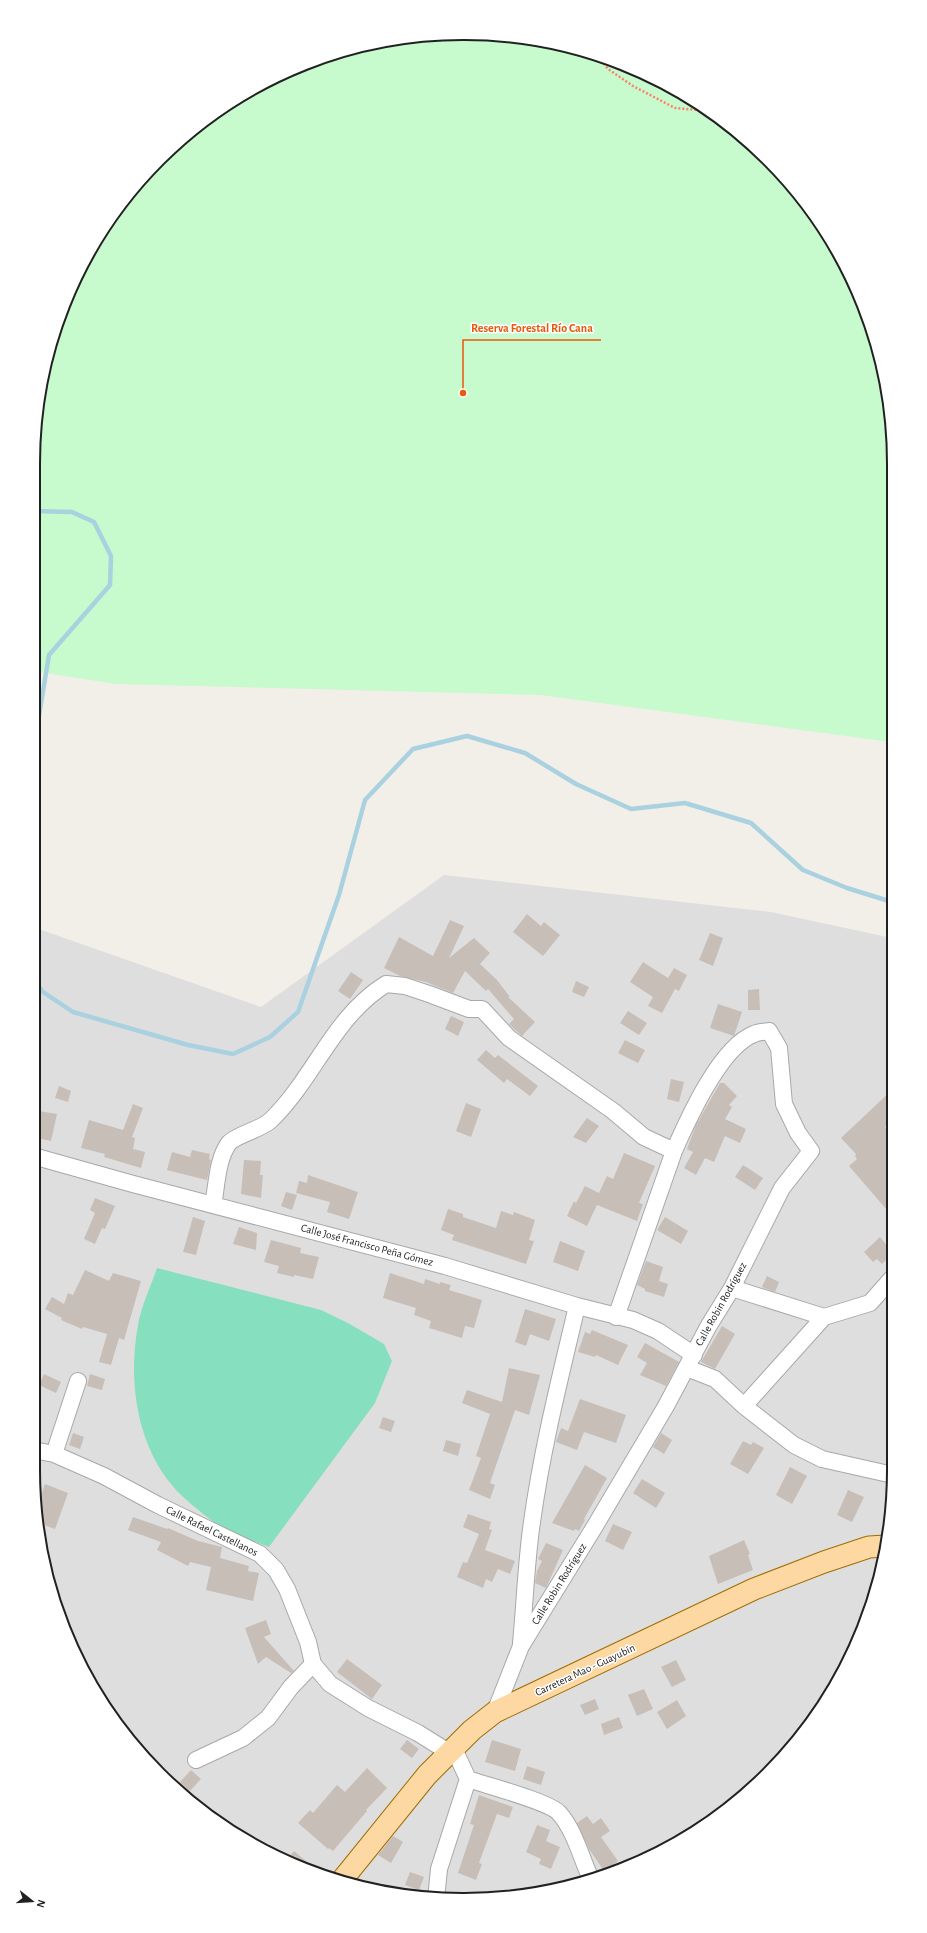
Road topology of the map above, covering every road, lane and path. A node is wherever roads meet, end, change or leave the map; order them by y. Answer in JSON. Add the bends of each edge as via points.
{"nodes":[{"id":1,"x":604,"y":63,"type":"edge"},
{"id":2,"x":697,"y":110,"type":"edge"},
{"id":3,"x":674,"y":1150,"type":"junction"},
{"id":4,"x":40,"y":1158,"type":"edge"},
{"id":5,"x":213,"y":1205,"type":"junction"},
{"id":6,"x":887,"y":1285,"type":"edge"},
{"id":7,"x":732,"y":1288,"type":"junction"},
{"id":8,"x":578,"y":1306,"type":"junction"},
{"id":9,"x":616,"y":1316,"type":"junction"},
{"id":10,"x":824,"y":1317,"type":"junction"},
{"id":11,"x":690,"y":1361,"type":"junction"},
{"id":12,"x":78,"y":1381,"type":"dead end"},
{"id":13,"x":744,"y":1406,"type":"junction"},
{"id":14,"x":40,"y":1451,"type":"edge"},
{"id":15,"x":54,"y":1454,"type":"junction"},
{"id":16,"x":887,"y":1473,"type":"edge"},
{"id":17,"x":880,"y":1546,"type":"edge"},
{"id":18,"x":521,"y":1646,"type":"junction"},
{"id":19,"x":312,"y":1664,"type":"junction"},
{"id":20,"x":495,"y":1712,"type":"junction"},
{"id":21,"x":452,"y":1751,"type":"junction"},
{"id":22,"x":196,"y":1760,"type":"dead end"},
{"id":23,"x":468,"y":1779,"type":"junction"},
{"id":24,"x":589,"y":1874,"type":"edge"},
{"id":25,"x":345,"y":1876,"type":"edge"},
{"id":26,"x":437,"y":1892,"type":"edge"}],
"edges":[{"from":1,"to":2,"type":"path","via":[[633,86],[675,108]]},
{"from":3,"to":5,"type":"street","via":[[644,1137],[613,1111],[509,1038],[482,1009],[469,1009],[405,986],[386,984],[369,994],[350,1014],[323,1050],[301,1087],[270,1121],[230,1142],[222,1156]]},
{"from":3,"to":7,"type":"street","name":"Calle Robin Rodríguez","via":[[707,1083],[732,1050],[752,1034],[769,1031],[779,1048],[784,1104],[798,1133],[811,1150],[782,1188]]},
{"from":3,"to":9,"type":"street"},
{"from":4,"to":5,"type":"street","name":"Calle José Francisco Peña Gómez"},
{"from":5,"to":8,"type":"street","name":"Calle José Francisco Peña Gómez","via":[[446,1266]]},
{"from":6,"to":10,"type":"street","via":[[870,1303]]},
{"from":7,"to":10,"type":"street"},
{"from":7,"to":11,"type":"street","name":"Calle Robin Rodríguez"},
{"from":8,"to":9,"type":"street","name":"Calle José Francisco Peña Gómez"},
{"from":8,"to":18,"type":"street","via":[[557,1390],[538,1484]]},
{"from":9,"to":11,"type":"street","name":"Calle José Francisco Peña Gómez","via":[[658,1331]]},
{"from":10,"to":13,"type":"street"},
{"from":11,"to":13,"type":"street","name":"Calle José Francisco Peña Gómez","via":[[715,1379]]},
{"from":11,"to":18,"type":"street","name":"Calle Robin Rodríguez","via":[[595,1526]]},
{"from":12,"to":15,"type":"street"},
{"from":13,"to":16,"type":"street","name":"Calle José Francisco Peña Gómez","via":[[794,1445],[822,1459]]},
{"from":14,"to":15,"type":"street","name":"Calle Rafael Castellanos"},
{"from":15,"to":19,"type":"street","name":"Calle Rafael Castellanos","via":[[104,1476],[260,1554],[276,1570],[287,1589],[308,1642]]},
{"from":17,"to":20,"type":"main road","name":"Carretera Mao - Guayubín","via":[[869,1547],[824,1562],[754,1589]]},
{"from":18,"to":20,"type":"street","name":"Calle Robin Rodríguez"},
{"from":19,"to":21,"type":"street","via":[[330,1684],[368,1708]]},
{"from":19,"to":22,"type":"street","via":[[268,1718],[243,1738]]},
{"from":20,"to":21,"type":"main road","name":"Carretera Mao - Guayubín","via":[[472,1730]]},
{"from":21,"to":23,"type":"street"},
{"from":21,"to":25,"type":"main road","name":"Carretera Mao - Guayubín","via":[[427,1775]]},
{"from":23,"to":24,"type":"street","via":[[531,1799],[559,1812],[570,1829]]},
{"from":23,"to":26,"type":"street","via":[[439,1869]]}]}
